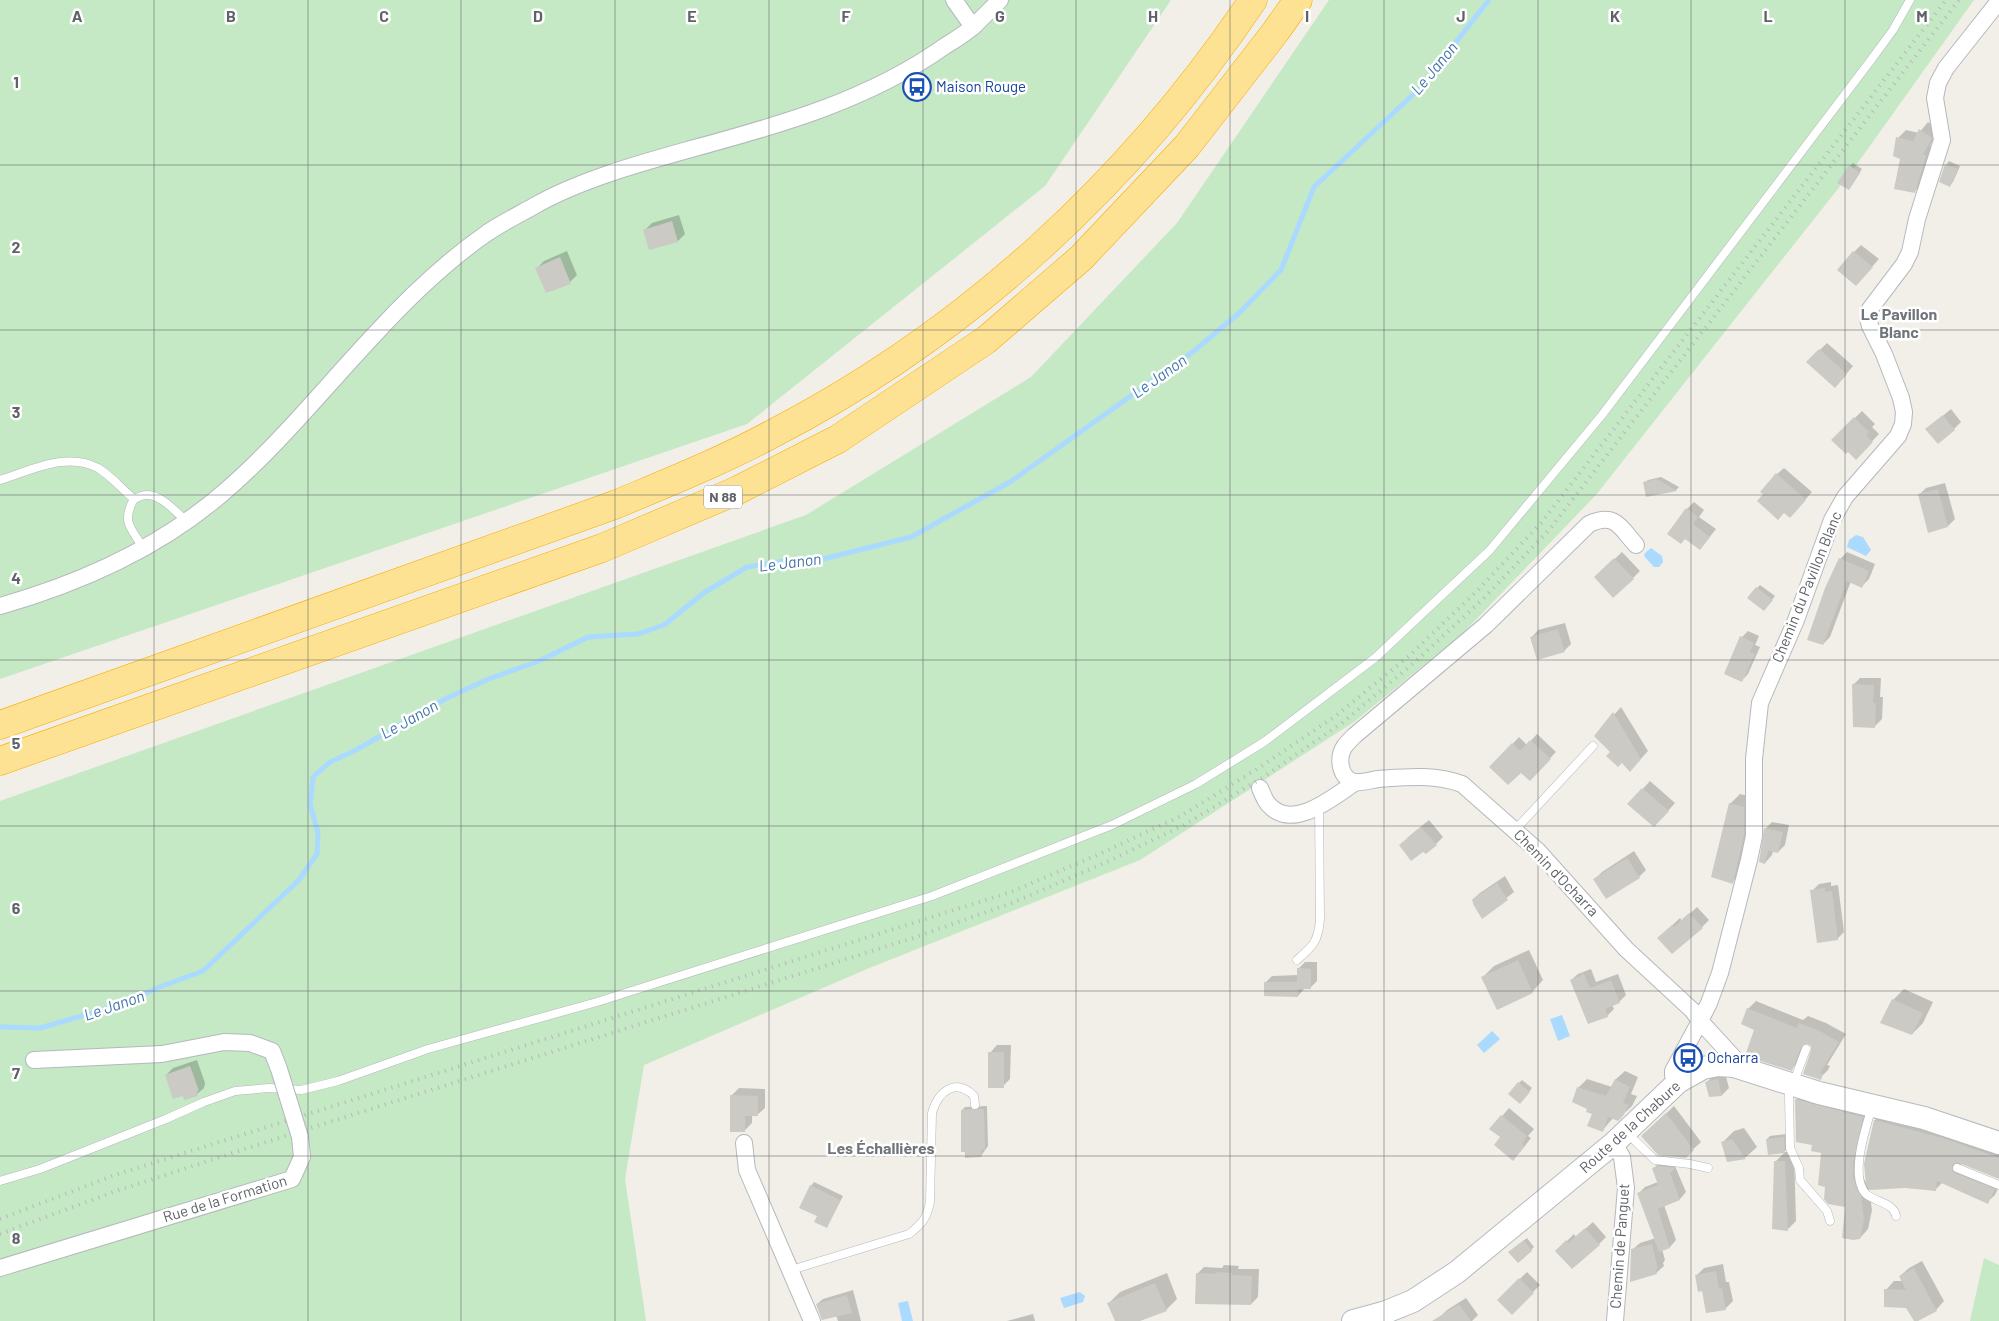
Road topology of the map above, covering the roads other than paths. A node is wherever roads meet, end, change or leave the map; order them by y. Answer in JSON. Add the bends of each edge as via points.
{"nodes":[{"id":1,"x":954,"y":0,"type":"edge"},
{"id":2,"x":1000,"y":0,"type":"edge"},
{"id":3,"x":1253,"y":0,"type":"edge"},
{"id":4,"x":1298,"y":0,"type":"edge"},
{"id":5,"x":1910,"y":0,"type":"edge"},
{"id":6,"x":1999,"y":1,"type":"edge"},
{"id":7,"x":973,"y":27,"type":"junction"},
{"id":8,"x":0,"y":480,"type":"edge"},
{"id":9,"x":134,"y":499,"type":"junction"},
{"id":10,"x":186,"y":521,"type":"junction"},
{"id":11,"x":1636,"y":545,"type":"dead end"},
{"id":12,"x":144,"y":549,"type":"junction"},
{"id":13,"x":0,"y":606,"type":"edge"},
{"id":14,"x":0,"y":725,"type":"edge"},
{"id":15,"x":1593,"y":746,"type":"dead end"},
{"id":16,"x":0,"y":761,"type":"edge"},
{"id":17,"x":1356,"y":782,"type":"junction"},
{"id":18,"x":1260,"y":788,"type":"dead end"},
{"id":19,"x":1319,"y":805,"type":"junction"},
{"id":20,"x":1515,"y":830,"type":"junction"},
{"id":21,"x":1297,"y":960,"type":"dead end"},
{"id":22,"x":1700,"y":1021,"type":"junction"},
{"id":23,"x":1806,"y":1049,"type":"dead end"},
{"id":24,"x":34,"y":1060,"type":"dead end"},
{"id":25,"x":1734,"y":1066,"type":"junction"},
{"id":26,"x":1678,"y":1082,"type":"junction"},
{"id":27,"x":1792,"y":1084,"type":"junction"},
{"id":28,"x":975,"y":1105,"type":"dead end"},
{"id":29,"x":1872,"y":1105,"type":"junction"},
{"id":30,"x":1620,"y":1138,"type":"junction"},
{"id":31,"x":744,"y":1143,"type":"dead end"},
{"id":32,"x":1999,"y":1143,"type":"edge"},
{"id":33,"x":1708,"y":1168,"type":"dead end"},
{"id":34,"x":1957,"y":1168,"type":"dead end"},
{"id":35,"x":0,"y":1181,"type":"edge"},
{"id":36,"x":1999,"y":1185,"type":"edge"},
{"id":37,"x":1896,"y":1216,"type":"dead end"},
{"id":38,"x":1830,"y":1221,"type":"dead end"},
{"id":39,"x":0,"y":1268,"type":"edge"},
{"id":40,"x":791,"y":1270,"type":"junction"},
{"id":41,"x":1388,"y":1316,"type":"edge"},
{"id":42,"x":812,"y":1321,"type":"edge"},
{"id":43,"x":1353,"y":1321,"type":"edge"},
{"id":44,"x":1615,"y":1321,"type":"edge"}],
"edges":[{"from":1,"to":7,"type":"street"},
{"from":2,"to":7,"type":"street"},
{"from":3,"to":14,"type":"highway","number":"N 88","via":[[1168,115],[1063,227],[969,308],[828,403],[716,462],[617,504]]},
{"from":4,"to":16,"type":"highway","number":"N 88","via":[[1187,146],[1082,258],[986,340],[838,439],[736,491],[602,548]]},
{"from":5,"to":35,"type":"lane","via":[[1871,60],[1602,415],[1490,550],[1375,658],[1264,742],[1196,784],[1112,824],[932,896],[597,1002],[428,1048],[338,1081],[301,1090],[236,1091],[40,1169]]},
{"from":6,"to":22,"type":"street","name":"Chemin du Pavillon Blanc","via":[[1946,68],[1938,83],[1935,98],[1942,140],[1910,252],[1870,308],[1870,326],[1900,398],[1903,424],[1898,436],[1845,497],[1832,520],[1796,620],[1760,703],[1754,759],[1751,852],[1720,973]]},
{"from":7,"to":10,"type":"street","via":[[923,62],[854,97],[786,123],[600,177],[538,203],[487,234],[435,275],[378,331],[256,463]]},
{"from":8,"to":9,"type":"lane","via":[[62,461],[80,461],[98,469]]},
{"from":9,"to":10,"type":"lane","via":[[146,495],[158,499]]},
{"from":9,"to":12,"type":"lane","via":[[128,510],[128,522]]},
{"from":10,"to":12,"type":"street"},
{"from":11,"to":17,"type":"street","via":[[1611,519],[1602,518],[1589,524],[1486,625],[1344,747],[1340,757],[1341,770],[1346,778]]},
{"from":12,"to":13,"type":"street","via":[[96,573]]},
{"from":15,"to":20,"type":"lane"},
{"from":17,"to":19,"type":"street","name":"Chemin d'Ocharra"},
{"from":17,"to":20,"type":"street","name":"Chemin d'Ocharra","via":[[1420,776],[1446,778],[1462,784]]},
{"from":18,"to":19,"type":"street","name":"Chemin d'Ocharra","via":[[1268,805],[1290,816],[1305,813]]},
{"from":19,"to":21,"type":"lane","via":[[1319,934],[1314,944]]},
{"from":20,"to":22,"type":"street","name":"Chemin d'Ocharra","via":[[1555,868],[1626,949],[1693,1010]]},
{"from":22,"to":25,"type":"street","via":[[1734,1058]]},
{"from":22,"to":26,"type":"street","name":"Chemin du Pavillon Blanc","via":[[1673,1071]]},
{"from":23,"to":27,"type":"lane"},
{"from":24,"to":39,"type":"street","name":"Rue de la Formation","bridge":true,"via":[[162,1054],[224,1042],[250,1043],[272,1052],[300,1137],[302,1157],[292,1178]]},
{"from":25,"to":26,"type":"main road","name":"Route de la Chabure","via":[[1703,1068]]},
{"from":25,"to":27,"type":"main road","name":"Route de la Chabure"},
{"from":26,"to":30,"type":"main road","name":"Route de la Chabure"},
{"from":27,"to":29,"type":"main road","name":"Route de la Chabure"},
{"from":27,"to":38,"type":"lane","via":[[1789,1095],[1791,1154],[1799,1168],[1800,1180],[1827,1211]]},
{"from":28,"to":40,"type":"lane","via":[[974,1096],[963,1088],[943,1092],[935,1101],[930,1202],[928,1214],[920,1226],[909,1234]]},
{"from":29,"to":32,"type":"main road","name":"Route de la Chabure"},
{"from":29,"to":37,"type":"lane","via":[[1860,1151],[1860,1183],[1867,1194],[1893,1209]]},
{"from":30,"to":33,"type":"lane","via":[[1654,1160]]},
{"from":30,"to":41,"type":"main road","name":"Route de la Chabure","via":[[1457,1272]]},
{"from":30,"to":44,"type":"street","name":"Chemin de Panguet","via":[[1626,1188]]},
{"from":31,"to":40,"type":"street","via":[[747,1170]]},
{"from":34,"to":36,"type":"lane"},
{"from":40,"to":42,"type":"street"},
{"from":41,"to":43,"type":"main road","name":"Route de la Chabure"}]}
